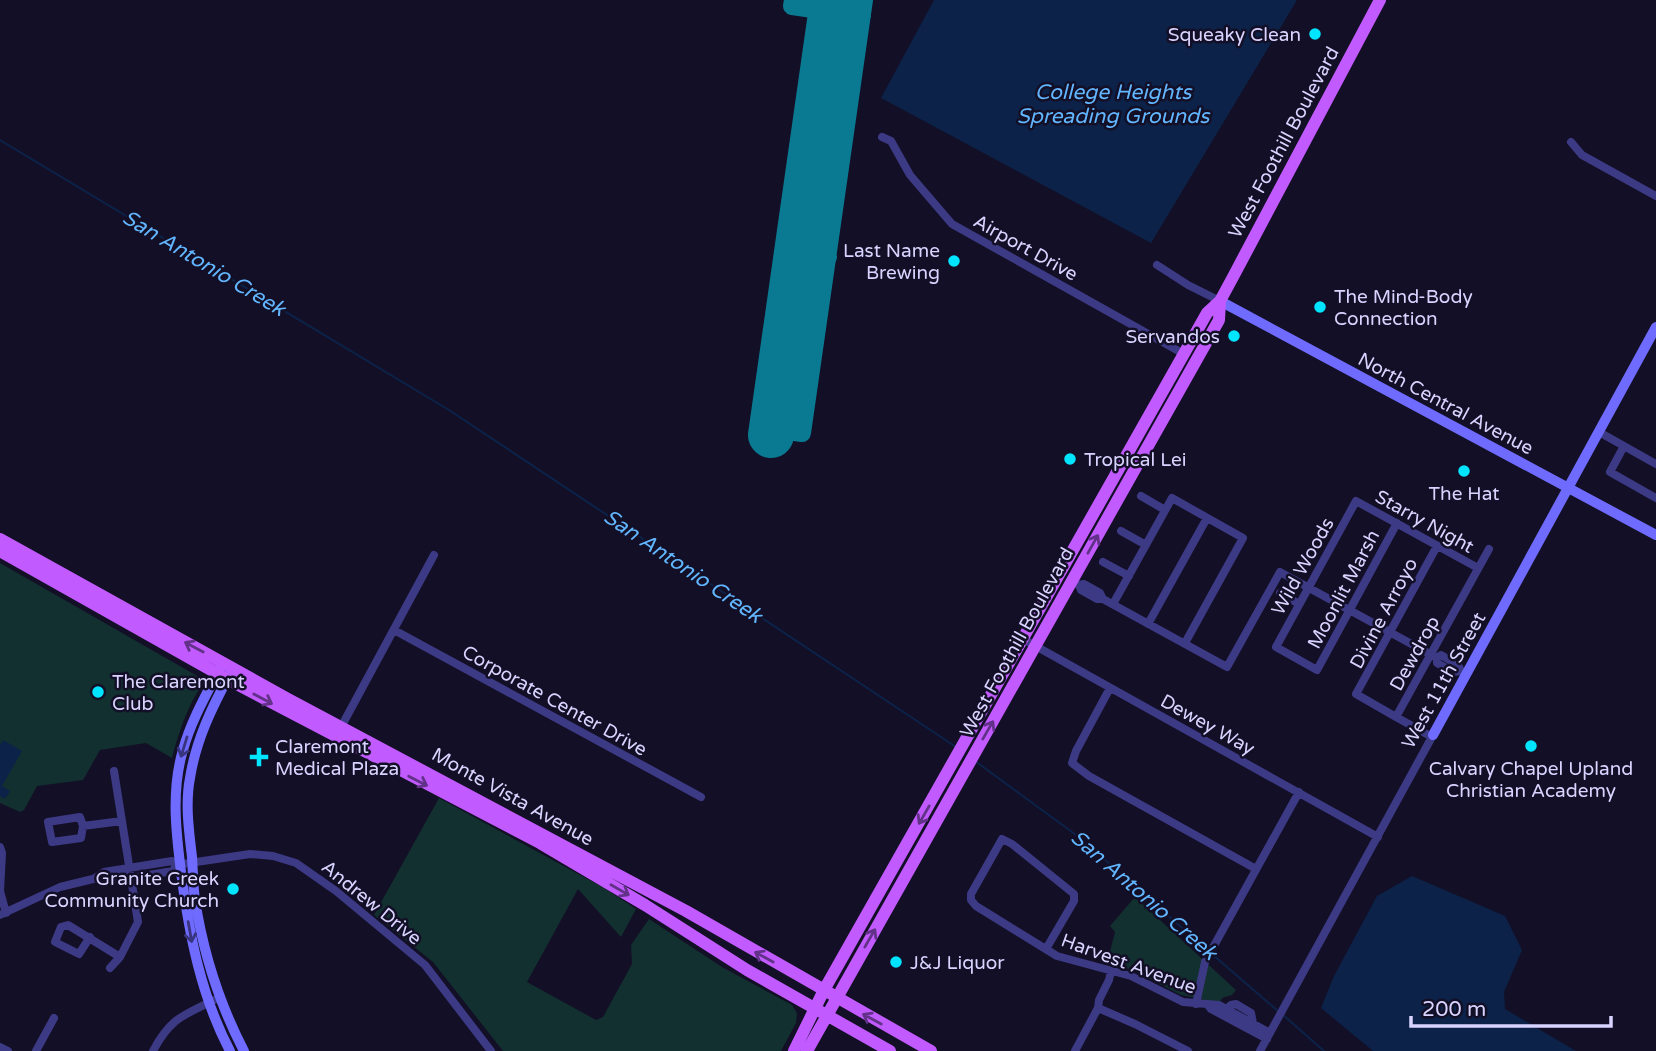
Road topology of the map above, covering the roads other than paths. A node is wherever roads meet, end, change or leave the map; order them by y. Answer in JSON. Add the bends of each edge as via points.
{"nodes":[{"id":1,"x":1380,"y":0,"type":"edge"},
{"id":2,"x":882,"y":137,"type":"dead end"},
{"id":3,"x":1571,"y":142,"type":"dead end"},
{"id":4,"x":1656,"y":196,"type":"edge"},
{"id":5,"x":1157,"y":265,"type":"dead end"},
{"id":6,"x":1220,"y":301,"type":"junction"},
{"id":7,"x":1656,"y":327,"type":"edge"},
{"id":8,"x":1184,"y":354,"type":"junction"},
{"id":9,"x":1169,"y":380,"type":"junction"},
{"id":10,"x":1157,"y":429,"type":"junction"},
{"id":11,"x":1599,"y":432,"type":"junction"},
{"id":12,"x":1136,"y":438,"type":"junction"},
{"id":13,"x":1624,"y":446,"type":"junction"},
{"id":14,"x":1655,"y":460,"type":"edge"},
{"id":15,"x":1567,"y":488,"type":"junction"},
{"id":16,"x":1123,"y":491,"type":"junction"},
{"id":17,"x":1141,"y":496,"type":"dead end"},
{"id":18,"x":1656,"y":498,"type":"edge"},
{"id":19,"x":1356,"y":501,"type":"joint"},
{"id":20,"x":1165,"y":510,"type":"junction"},
{"id":21,"x":1207,"y":518,"type":"junction"},
{"id":22,"x":1396,"y":523,"type":"junction"},
{"id":23,"x":1121,"y":531,"type":"dead end"},
{"id":24,"x":1656,"y":536,"type":"edge"},
{"id":25,"x":0,"y":539,"type":"edge"},
{"id":26,"x":1146,"y":545,"type":"junction"},
{"id":27,"x":1437,"y":546,"type":"junction"},
{"id":28,"x":1489,"y":549,"type":"dead end"},
{"id":29,"x":0,"y":551,"type":"edge"},
{"id":30,"x":434,"y":555,"type":"dead end"},
{"id":31,"x":1103,"y":562,"type":"dead end"},
{"id":32,"x":1478,"y":569,"type":"junction"},
{"id":33,"x":1129,"y":576,"type":"junction"},
{"id":34,"x":1076,"y":582,"type":"junction"},
{"id":35,"x":1308,"y":587,"type":"junction"},
{"id":36,"x":1280,"y":593,"type":"dead end"},
{"id":37,"x":1113,"y":604,"type":"junction"},
{"id":38,"x":1299,"y":604,"type":"junction"},
{"id":39,"x":1349,"y":610,"type":"junction"},
{"id":40,"x":1149,"y":624,"type":"junction"},
{"id":41,"x":394,"y":630,"type":"junction"},
{"id":42,"x":1390,"y":633,"type":"junction"},
{"id":43,"x":1023,"y":639,"type":"junction"},
{"id":44,"x":1185,"y":643,"type":"junction"},
{"id":45,"x":1035,"y":646,"type":"junction"},
{"id":46,"x":1434,"y":656,"type":"junction"},
{"id":47,"x":1317,"y":670,"type":"joint"},
{"id":48,"x":225,"y":671,"type":"junction"},
{"id":49,"x":1464,"y":673,"type":"junction"},
{"id":50,"x":1110,"y":688,"type":"junction"},
{"id":51,"x":1396,"y":717,"type":"junction"},
{"id":52,"x":339,"y":732,"type":"junction"},
{"id":53,"x":1433,"y":736,"type":"junction"},
{"id":54,"x":114,"y":771,"type":"dead end"},
{"id":55,"x":1298,"y":792,"type":"junction"},
{"id":56,"x":701,"y":797,"type":"dead end"},
{"id":57,"x":122,"y":821,"type":"junction"},
{"id":58,"x":83,"y":826,"type":"junction"},
{"id":59,"x":911,"y":837,"type":"junction"},
{"id":60,"x":1378,"y":837,"type":"junction"},
{"id":61,"x":0,"y":847,"type":"edge"},
{"id":62,"x":192,"y":863,"type":"junction"},
{"id":63,"x":178,"y":865,"type":"junction"},
{"id":64,"x":129,"y":867,"type":"junction"},
{"id":65,"x":1256,"y":869,"type":"junction"},
{"id":66,"x":131,"y":877,"type":"junction"},
{"id":67,"x":93,"y":879,"type":"junction"},
{"id":68,"x":901,"y":883,"type":"junction"},
{"id":69,"x":3,"y":914,"type":"edge"},
{"id":70,"x":90,"y":937,"type":"junction"},
{"id":71,"x":1046,"y":949,"type":"junction"},
{"id":72,"x":120,"y":957,"type":"junction"},
{"id":73,"x":110,"y":968,"type":"dead end"},
{"id":74,"x":1111,"y":971,"type":"junction"},
{"id":75,"x":824,"y":990,"type":"junction"},
{"id":76,"x":220,"y":997,"type":"junction"},
{"id":77,"x":836,"y":998,"type":"junction"},
{"id":78,"x":209,"y":1003,"type":"junction"},
{"id":79,"x":1196,"y":1004,"type":"junction"},
{"id":80,"x":1098,"y":1008,"type":"junction"},
{"id":81,"x":1224,"y":1011,"type":"junction"},
{"id":82,"x":822,"y":1012,"type":"junction"},
{"id":83,"x":54,"y":1018,"type":"dead end"},
{"id":84,"x":1269,"y":1036,"type":"junction"},
{"id":85,"x":0,"y":1047,"type":"edge"},
{"id":86,"x":8,"y":1051,"type":"edge"},
{"id":87,"x":36,"y":1051,"type":"edge"},
{"id":88,"x":153,"y":1051,"type":"edge"},
{"id":89,"x":230,"y":1051,"type":"edge"},
{"id":90,"x":244,"y":1051,"type":"edge"},
{"id":91,"x":491,"y":1051,"type":"edge"},
{"id":92,"x":794,"y":1051,"type":"edge"},
{"id":93,"x":807,"y":1051,"type":"edge"},
{"id":94,"x":890,"y":1051,"type":"edge"},
{"id":95,"x":931,"y":1051,"type":"edge"},
{"id":96,"x":1075,"y":1051,"type":"edge"},
{"id":97,"x":1188,"y":1051,"type":"edge"},
{"id":98,"x":1261,"y":1051,"type":"edge"}],
"edges":[{"from":1,"to":6,"type":"main road","name":"West Foothill Boulevard"},
{"from":2,"to":8,"type":"street","name":"Airport Drive","via":[[891,141],[910,175],[952,224]]},
{"from":3,"to":4,"type":"street","via":[[1582,155]]},
{"from":5,"to":6,"type":"street"},
{"from":6,"to":8,"type":"main road","name":"West Foothill Boulevard","via":[[1206,313]]},
{"from":6,"to":10,"type":"main road","name":"West Foothill Boulevard","via":[[1219,320]]},
{"from":6,"to":15,"type":"main road","name":"North Central Avenue"},
{"from":7,"to":11,"type":"main road","name":"West 11th Street"},
{"from":8,"to":9,"type":"main road","name":"West Foothill Boulevard"},
{"from":9,"to":10,"type":"main road","via":[[1171,389],[1155,419]]},
{"from":9,"to":12,"type":"main road","name":"West Foothill Boulevard"},
{"from":10,"to":16,"type":"main road","name":"West Foothill Boulevard"},
{"from":11,"to":13,"type":"street"},
{"from":11,"to":15,"type":"main road","name":"West 11th Street"},
{"from":12,"to":16,"type":"main road","via":[[1139,447],[1121,478]]},
{"from":12,"to":43,"type":"main road","name":"West Foothill Boulevard"},
{"from":13,"to":14,"type":"street"},
{"from":13,"to":18,"type":"street","via":[[1610,472]]},
{"from":15,"to":24,"type":"main road","name":"North Central Avenue"},
{"from":15,"to":49,"type":"main road","name":"West 11th Street"},
{"from":34,"to":16,"type":"main road","name":"West Foothill Boulevard","one_way":true},
{"from":17,"to":20,"type":"street"},
{"from":19,"to":22,"type":"street","name":"Starry Night"},
{"from":19,"to":35,"type":"street","name":"Wild Woods"},
{"from":20,"to":21,"type":"street","via":[[1172,498]]},
{"from":20,"to":26,"type":"street"},
{"from":21,"to":40,"type":"street"},
{"from":21,"to":44,"type":"street","via":[[1243,538]]},
{"from":22,"to":27,"type":"street","name":"Starry Night"},
{"from":22,"to":39,"type":"street","name":"Moonlit Marsh"},
{"from":23,"to":26,"type":"street"},
{"from":48,"to":25,"type":"main road","name":"Monte Vista Avenue","one_way":true},
{"from":26,"to":33,"type":"street"},
{"from":27,"to":32,"type":"street","name":"Starry Night"},
{"from":27,"to":42,"type":"street","name":"Divine Arroyo"},
{"from":28,"to":32,"type":"street","name":"Dewdrop"},
{"from":29,"to":48,"type":"main road","name":"Monte Vista Avenue"},
{"from":30,"to":41,"type":"street"},
{"from":31,"to":33,"type":"street"},
{"from":32,"to":46,"type":"street","name":"Dewdrop"},
{"from":33,"to":37,"type":"street"},
{"from":34,"to":37,"type":"street","via":[[1081,590]]},
{"from":34,"to":45,"type":"main road","name":"West Foothill Boulevard"},
{"from":35,"to":38,"type":"street","name":"Wild Woods"},
{"from":35,"to":39,"type":"street"},
{"from":35,"to":44,"type":"street","via":[[1280,572],[1227,667]]},
{"from":36,"to":38,"type":"street"},
{"from":37,"to":40,"type":"street"},
{"from":38,"to":47,"type":"street","name":"Wild Woods","via":[[1276,647]]},
{"from":39,"to":42,"type":"street"},
{"from":39,"to":47,"type":"street","name":"Moonlit Marsh"},
{"from":40,"to":44,"type":"street"},
{"from":41,"to":52,"type":"street"},
{"from":41,"to":56,"type":"street","name":"Corporate Center Drive"},
{"from":42,"to":46,"type":"street"},
{"from":42,"to":51,"type":"street","name":"Divine Arroyo","via":[[1356,694]]},
{"from":43,"to":45,"type":"street","name":"Dewey Way"},
{"from":43,"to":59,"type":"main road","name":"West Foothill Boulevard","one_way":true},
{"from":45,"to":50,"type":"street","name":"Dewey Way"},
{"from":68,"to":45,"type":"main road","name":"West Foothill Boulevard","one_way":true},
{"from":46,"to":49,"type":"street","via":[[1454,673]]},
{"from":46,"to":51,"type":"street","name":"Dewdrop"},
{"from":48,"to":52,"type":"main road","name":"Monte Vista Avenue"},
{"from":48,"to":62,"type":"main road","via":[[189,780]]},
{"from":48,"to":63,"type":"main road","one_way":true,"via":[[190,729],[177,778]]},
{"from":49,"to":53,"type":"main road","name":"West 11th Street"},
{"from":50,"to":55,"type":"street","name":"Dewey Way"},
{"from":50,"to":65,"type":"street","via":[[1072,763]]},
{"from":51,"to":53,"type":"street","name":"Dewdrop"},
{"from":75,"to":52,"type":"main road","name":"Monte Vista Avenue","one_way":true,"via":[[686,911]]},
{"from":52,"to":82,"type":"main road","name":"Monte Vista Avenue","one_way":true,"via":[[540,844]]},
{"from":53,"to":60,"type":"street","name":"West 11th Street"},
{"from":54,"to":57,"type":"street"},
{"from":55,"to":60,"type":"street","name":"Dewey Way"},
{"from":55,"to":65,"type":"street"},
{"from":57,"to":58,"type":"street"},
{"from":57,"to":64,"type":"street"},
{"from":58,"to":58,"type":"street","via":[[80,817],[48,822],[52,842],[81,838]]},
{"from":59,"to":68,"type":"main road","via":[[914,844],[900,872]]},
{"from":59,"to":75,"type":"main road","name":"West Foothill Boulevard"},
{"from":60,"to":84,"type":"street","name":"West 11th Street"},
{"from":61,"to":69,"type":"street"},
{"from":62,"to":63,"type":"street","name":"Andrew Drive"},
{"from":62,"to":76,"type":"main road","via":[[195,899]]},
{"from":62,"to":91,"type":"street","name":"Andrew Drive","via":[[250,854],[296,863],[425,965]]},
{"from":63,"to":64,"type":"street","via":[[172,861]]},
{"from":63,"to":66,"type":"street","via":[[173,870]]},
{"from":63,"to":78,"type":"main road","one_way":true,"via":[[191,942]]},
{"from":64,"to":66,"type":"street"},
{"from":64,"to":67,"type":"street"},
{"from":65,"to":79,"type":"street","via":[[1205,962]]},
{"from":66,"to":67,"type":"street"},
{"from":66,"to":72,"type":"street","via":[[138,922]]},
{"from":67,"to":69,"type":"street","via":[[60,887]]},
{"from":77,"to":68,"type":"main road","name":"West Foothill Boulevard","one_way":true},
{"from":70,"to":70,"type":"street","via":[[82,952],[75,954],[55,942],[61,927],[68,925]]},
{"from":70,"to":72,"type":"street"},
{"from":71,"to":71,"type":"street","name":"Harvest Avenue","via":[[1074,894],[1002,839],[971,900]]},
{"from":71,"to":74,"type":"street","name":"Harvest Avenue"},
{"from":72,"to":73,"type":"street"},
{"from":74,"to":79,"type":"street","name":"Harvest Avenue"},
{"from":74,"to":80,"type":"street"},
{"from":75,"to":77,"type":"main road","name":"Monte Vista Avenue"},
{"from":75,"to":82,"type":"main road","name":"West Foothill Boulevard"},
{"from":76,"to":78,"type":"street"},
{"from":76,"to":90,"type":"main road"},
{"from":77,"to":82,"type":"main road","name":"West Foothill Boulevard"},
{"from":95,"to":77,"type":"main road","name":"Monte Vista Avenue","one_way":true},
{"from":78,"to":88,"type":"street","via":[[181,1015],[163,1032]]},
{"from":78,"to":89,"type":"main road"},
{"from":79,"to":81,"type":"street","name":"Harvest Avenue"},
{"from":80,"to":96,"type":"street"},
{"from":80,"to":97,"type":"street"},
{"from":81,"to":84,"type":"street","name":"Harvest Avenue"},
{"from":81,"to":84,"type":"street","name":"Harvest Avenue","via":[[1253,1023]]},
{"from":82,"to":92,"type":"main road"},
{"from":82,"to":93,"type":"main road"},
{"from":82,"to":94,"type":"main road","name":"Monte Vista Avenue"},
{"from":83,"to":87,"type":"street"},
{"from":84,"to":98,"type":"street","name":"West 11th Street"},
{"from":85,"to":86,"type":"street"}]}
